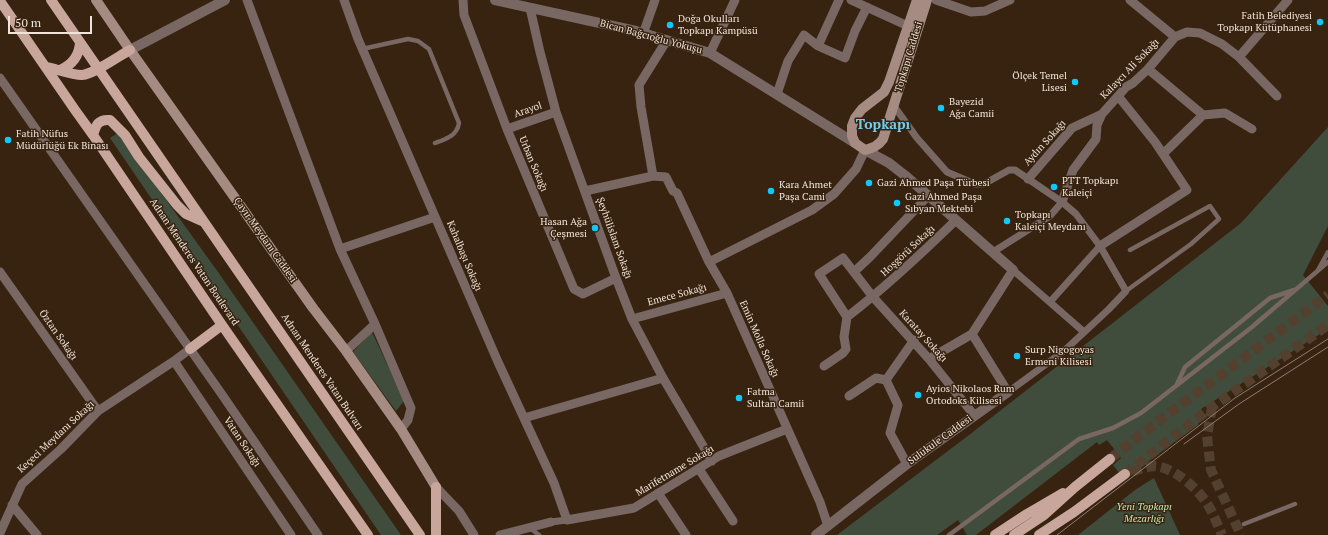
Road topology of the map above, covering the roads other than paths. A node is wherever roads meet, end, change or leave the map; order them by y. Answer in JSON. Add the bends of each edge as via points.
{"nodes":[{"id":1,"x":51,"y":0,"type":"edge"},
{"id":2,"x":96,"y":0,"type":"edge"},
{"id":3,"x":225,"y":0,"type":"edge"},
{"id":4,"x":247,"y":0,"type":"edge"},
{"id":5,"x":344,"y":0,"type":"edge"},
{"id":6,"x":463,"y":0,"type":"edge"},
{"id":7,"x":495,"y":0,"type":"edge"},
{"id":8,"x":655,"y":0,"type":"edge"},
{"id":9,"x":735,"y":0,"type":"edge"},
{"id":10,"x":839,"y":0,"type":"edge"},
{"id":11,"x":851,"y":0,"type":"edge"},
{"id":12,"x":917,"y":0,"type":"edge"},
{"id":13,"x":927,"y":0,"type":"edge"},
{"id":14,"x":936,"y":0,"type":"edge"},
{"id":15,"x":1010,"y":0,"type":"edge"},
{"id":16,"x":1130,"y":0,"type":"edge"},
{"id":17,"x":1288,"y":0,"type":"edge"},
{"id":18,"x":0,"y":1,"type":"edge"},
{"id":19,"x":512,"y":2,"type":"edge"},
{"id":20,"x":868,"y":7,"type":"junction"},
{"id":21,"x":530,"y":8,"type":"junction"},
{"id":22,"x":908,"y":26,"type":"junction"},
{"id":23,"x":643,"y":34,"type":"junction"},
{"id":24,"x":1174,"y":37,"type":"junction"},
{"id":25,"x":667,"y":40,"type":"junction"},
{"id":26,"x":80,"y":43,"type":"junction"},
{"id":27,"x":818,"y":46,"type":"junction"},
{"id":28,"x":362,"y":49,"type":"junction"},
{"id":29,"x":130,"y":50,"type":"junction"},
{"id":30,"x":710,"y":53,"type":"junction"},
{"id":31,"x":1239,"y":57,"type":"junction"},
{"id":32,"x":46,"y":67,"type":"junction"},
{"id":33,"x":98,"y":68,"type":"junction"},
{"id":34,"x":1148,"y":69,"type":"junction"},
{"id":35,"x":60,"y":70,"type":"junction"},
{"id":36,"x":0,"y":78,"type":"edge"},
{"id":37,"x":777,"y":94,"type":"junction"},
{"id":38,"x":1118,"y":96,"type":"junction"},
{"id":39,"x":1277,"y":96,"type":"dead end"},
{"id":40,"x":894,"y":106,"type":"junction"},
{"id":41,"x":556,"y":112,"type":"junction"},
{"id":42,"x":1102,"y":114,"type":"junction"},
{"id":43,"x":1203,"y":115,"type":"junction"},
{"id":44,"x":507,"y":129,"type":"junction"},
{"id":45,"x":1252,"y":129,"type":"dead end"},
{"id":46,"x":93,"y":135,"type":"junction"},
{"id":47,"x":435,"y":143,"type":"dead end"},
{"id":48,"x":855,"y":143,"type":"junction"},
{"id":49,"x":865,"y":150,"type":"junction"},
{"id":50,"x":1163,"y":154,"type":"junction"},
{"id":51,"x":653,"y":176,"type":"junction"},
{"id":52,"x":1028,"y":179,"type":"junction"},
{"id":53,"x":585,"y":190,"type":"junction"},
{"id":54,"x":928,"y":196,"type":"junction"},
{"id":55,"x":1062,"y":202,"type":"junction"},
{"id":56,"x":435,"y":217,"type":"junction"},
{"id":57,"x":956,"y":220,"type":"junction"},
{"id":58,"x":204,"y":222,"type":"junction"},
{"id":59,"x":1100,"y":246,"type":"junction"},
{"id":60,"x":340,"y":250,"type":"junction"},
{"id":61,"x":1130,"y":250,"type":"dead end"},
{"id":62,"x":993,"y":252,"type":"junction"},
{"id":63,"x":1328,"y":252,"type":"edge"},
{"id":64,"x":709,"y":262,"type":"junction"},
{"id":65,"x":1328,"y":262,"type":"edge"},
{"id":66,"x":1013,"y":270,"type":"junction"},
{"id":67,"x":855,"y":271,"type":"junction"},
{"id":68,"x":0,"y":272,"type":"edge"},
{"id":69,"x":1316,"y":273,"type":"junction"},
{"id":70,"x":616,"y":278,"type":"junction"},
{"id":71,"x":1298,"y":288,"type":"junction"},
{"id":72,"x":1126,"y":291,"type":"junction"},
{"id":73,"x":727,"y":294,"type":"junction"},
{"id":74,"x":873,"y":297,"type":"junction"},
{"id":75,"x":1050,"y":302,"type":"junction"},
{"id":76,"x":847,"y":317,"type":"junction"},
{"id":77,"x":632,"y":319,"type":"junction"},
{"id":78,"x":375,"y":324,"type":"junction"},
{"id":79,"x":222,"y":325,"type":"junction"},
{"id":80,"x":1084,"y":332,"type":"junction"},
{"id":81,"x":972,"y":334,"type":"junction"},
{"id":82,"x":914,"y":340,"type":"junction"},
{"id":83,"x":190,"y":349,"type":"junction"},
{"id":84,"x":346,"y":351,"type":"junction"},
{"id":85,"x":929,"y":359,"type":"junction"},
{"id":86,"x":174,"y":361,"type":"junction"},
{"id":87,"x":824,"y":366,"type":"dead end"},
{"id":88,"x":663,"y":378,"type":"junction"},
{"id":89,"x":886,"y":380,"type":"junction"},
{"id":90,"x":1176,"y":385,"type":"junction"},
{"id":91,"x":1008,"y":392,"type":"junction"},
{"id":92,"x":849,"y":396,"type":"dead end"},
{"id":93,"x":98,"y":411,"type":"junction"},
{"id":94,"x":974,"y":415,"type":"junction"},
{"id":95,"x":524,"y":418,"type":"junction"},
{"id":96,"x":401,"y":429,"type":"junction"},
{"id":97,"x":787,"y":429,"type":"junction"},
{"id":98,"x":1110,"y":459,"type":"tunnel mouth"},
{"id":99,"x":712,"y":461,"type":"junction"},
{"id":100,"x":907,"y":464,"type":"junction"},
{"id":101,"x":699,"y":469,"type":"junction"},
{"id":102,"x":1125,"y":474,"type":"tunnel mouth"},
{"id":103,"x":436,"y":487,"type":"junction"},
{"id":104,"x":1075,"y":487,"type":"junction"},
{"id":105,"x":658,"y":492,"type":"junction"},
{"id":106,"x":1295,"y":504,"type":"dead end"},
{"id":107,"x":12,"y":505,"type":"junction"},
{"id":108,"x":567,"y":520,"type":"junction"},
{"id":109,"x":732,"y":521,"type":"dead end"},
{"id":110,"x":551,"y":522,"type":"joint"},
{"id":111,"x":1244,"y":524,"type":"dead end"},
{"id":112,"x":828,"y":526,"type":"junction"},
{"id":113,"x":530,"y":528,"type":"junction"},
{"id":114,"x":0,"y":533,"type":"edge"},
{"id":115,"x":37,"y":535,"type":"edge"},
{"id":116,"x":291,"y":535,"type":"edge"},
{"id":117,"x":318,"y":535,"type":"edge"},
{"id":118,"x":368,"y":535,"type":"edge"},
{"id":119,"x":420,"y":535,"type":"edge"},
{"id":120,"x":436,"y":535,"type":"edge"},
{"id":121,"x":474,"y":535,"type":"edge"},
{"id":122,"x":500,"y":535,"type":"edge"},
{"id":123,"x":539,"y":535,"type":"edge"},
{"id":124,"x":686,"y":535,"type":"edge"},
{"id":125,"x":816,"y":535,"type":"edge"},
{"id":126,"x":949,"y":535,"type":"edge"},
{"id":127,"x":995,"y":535,"type":"edge"},
{"id":128,"x":1014,"y":535,"type":"edge"},
{"id":129,"x":1039,"y":535,"type":"edge"}],
"edges":[{"from":1,"to":26,"type":"main road"},
{"from":2,"to":29,"type":"main road","name":"Çayır Meydanı Caddesi"},
{"from":3,"to":29,"type":"street"},
{"from":4,"to":60,"type":"street"},
{"from":5,"to":28,"type":"street","name":"Kahalbaşı Sokağı"},
{"from":6,"to":44,"type":"street","name":"Urban Sokağı","via":[[464,15]]},
{"from":7,"to":19,"type":"street","name":"Bican Bağcıoğlu Yokuşu"},
{"from":8,"to":23,"type":"street"},
{"from":9,"to":30,"type":"street"},
{"from":10,"to":27,"type":"street"},
{"from":11,"to":20,"type":"street"},
{"from":12,"to":22,"type":"main road","name":"Topkapı Caddesi"},
{"from":13,"to":40,"type":"main road","name":"Topkapı Caddesi"},
{"from":14,"to":15,"type":"street","via":[[971,12],[985,11]]},
{"from":16,"to":24,"type":"street"},
{"from":17,"to":31,"type":"street"},
{"from":18,"to":32,"type":"main road","name":"Adnan Menderes Vatan Boulevard"},
{"from":19,"to":21,"type":"street","name":"Bican Bağcıoğlu Yokuşu"},
{"from":20,"to":22,"type":"street"},
{"from":20,"to":27,"type":"street","via":[[845,58]]},
{"from":21,"to":23,"type":"street","name":"Bican Bağcıoğlu Yokuşu"},
{"from":21,"to":41,"type":"street","name":"Şeyhülislam Sokağı"},
{"from":22,"to":48,"type":"main road","name":"Topkapı Caddesi","via":[[884,92],[855,118],[852,126]]},
{"from":23,"to":25,"type":"street","name":"Bican Bağcıoğlu Yokuşu"},
{"from":24,"to":31,"type":"street","via":[[1187,32],[1200,33],[1222,44]]},
{"from":24,"to":34,"type":"street","name":"Kalaycı Ali Sokağı"},
{"from":25,"to":30,"type":"street","name":"Bican Bağcıoğlu Yokuşu"},
{"from":25,"to":51,"type":"street","via":[[639,85]]},
{"from":26,"to":33,"type":"main road"},
{"from":26,"to":35,"type":"main road","via":[[74,60]]},
{"from":27,"to":37,"type":"street","via":[[804,35],[788,61]]},
{"from":28,"to":47,"type":"lane","via":[[408,39],[418,40],[429,48],[459,123],[455,134]]},
{"from":28,"to":56,"type":"street","name":"Kahalbaşı Sokağı"},
{"from":29,"to":33,"type":"main road"},
{"from":29,"to":84,"type":"main road","name":"Çayır Meydanı Caddesi"},
{"from":30,"to":37,"type":"street","name":"Bican Bağcıoğlu Yokuşu"},
{"from":31,"to":39,"type":"street"},
{"from":32,"to":35,"type":"main road"},
{"from":32,"to":46,"type":"main road","name":"Adnan Menderes Vatan Boulevard"},
{"from":33,"to":35,"type":"main road","via":[[84,75]]},
{"from":33,"to":58,"type":"main road"},
{"from":34,"to":38,"type":"street","name":"Kalaycı Ali Sokağı"},
{"from":34,"to":43,"type":"street"},
{"from":36,"to":83,"type":"street"},
{"from":37,"to":48,"type":"street","name":"Bican Bağcıoğlu Yokuşu"},
{"from":38,"to":42,"type":"street","name":"Kalaycı Ali Sokağı"},
{"from":38,"to":50,"type":"street"},
{"from":40,"to":49,"type":"main road","via":[[884,139],[874,148]]},
{"from":40,"to":52,"type":"street","name":"Topkapı Caddesi","via":[[917,138],[947,172],[975,184],[984,184],[1008,170],[1015,170]]},
{"from":41,"to":44,"type":"street","name":"Arayol"},
{"from":41,"to":53,"type":"street","name":"Şeyhülislam Sokağı"},
{"from":42,"to":52,"type":"street","name":"Aydın Sokağı","via":[[1072,128]]},
{"from":42,"to":55,"type":"street","name":"Kalaycı Ali Sokağı","via":[[1096,139],[1073,170]]},
{"from":43,"to":45,"type":"street","via":[[1225,112]]},
{"from":43,"to":50,"type":"street"},
{"from":44,"to":70,"type":"street","name":"Urban Sokağı","via":[[574,289],[583,294]]},
{"from":46,"to":58,"type":"main road","via":[[99,123],[110,120],[125,135],[177,206],[186,214]]},
{"from":46,"to":79,"type":"main road","name":"Adnan Menderes Vatan Boulevard"},
{"from":48,"to":49,"type":"main road"},
{"from":49,"to":54,"type":"street","via":[[889,163]]},
{"from":49,"to":64,"type":"street","via":[[856,169],[834,194],[812,210]]},
{"from":50,"to":59,"type":"street","via":[[1187,190]]},
{"from":51,"to":53,"type":"street"},
{"from":51,"to":64,"type":"street","name":"Emin Molla Sokağı","via":[[666,177],[677,193]]},
{"from":52,"to":55,"type":"street","name":"Topkapı Caddesi"},
{"from":53,"to":70,"type":"street","name":"Şeyhülislam Sokağı"},
{"from":54,"to":57,"type":"street"},
{"from":54,"to":67,"type":"street"},
{"from":55,"to":59,"type":"street","name":"Topkapı Caddesi","via":[[1076,214]]},
{"from":55,"to":62,"type":"street","via":[[1050,216]]},
{"from":56,"to":60,"type":"street"},
{"from":56,"to":95,"type":"street","name":"Kahalbaşı Sokağı"},
{"from":57,"to":62,"type":"street"},
{"from":57,"to":74,"type":"street","name":"Hoşgörü Sokağı"},
{"from":58,"to":119,"type":"main road","name":"Adnan Menderes Vatan Bulvarı"},
{"from":59,"to":72,"type":"street","name":"Topkapı Caddesi"},
{"from":59,"to":75,"type":"street"},
{"from":60,"to":78,"type":"street"},
{"from":61,"to":72,"type":"lane","via":[[1210,206],[1219,219],[1191,244]]},
{"from":62,"to":66,"type":"street"},
{"from":63,"to":69,"type":"lane"},
{"from":64,"to":73,"type":"street","name":"Emin Molla Sokağı"},
{"from":65,"to":69,"type":"lane"},
{"from":66,"to":75,"type":"street"},
{"from":66,"to":81,"type":"street"},
{"from":67,"to":74,"type":"street","name":"Karatay Sokağı"},
{"from":67,"to":76,"type":"street","name":"Karatay Sokağı","via":[[843,258],[819,274]]},
{"from":68,"to":93,"type":"street","name":"Öztan Sokağı"},
{"from":69,"to":71,"type":"lane"},
{"from":70,"to":77,"type":"street","name":"Şeyhülislam Sokağı"},
{"from":71,"to":90,"type":"lane"},
{"from":71,"to":90,"type":"lane","via":[[1270,298],[1185,367]]},
{"from":72,"to":80,"type":"street","name":"Sulukule Caddesi"},
{"from":73,"to":77,"type":"street","name":"Emece Sokağı"},
{"from":73,"to":97,"type":"street","name":"Emin Molla Sokağı"},
{"from":74,"to":76,"type":"street","name":"Hoşgörü Sokağı"},
{"from":74,"to":82,"type":"street","name":"Karatay Sokağı"},
{"from":75,"to":80,"type":"street"},
{"from":76,"to":87,"type":"street","via":[[844,337],[846,349]]},
{"from":77,"to":88,"type":"street","name":"Şeyhülislam Sokağı"},
{"from":78,"to":84,"type":"street"},
{"from":78,"to":96,"type":"street","via":[[411,408],[408,420]]},
{"from":79,"to":83,"type":"main road"},
{"from":79,"to":118,"type":"main road","name":"Adnan Menderes Vatan Boulevard"},
{"from":80,"to":91,"type":"street","name":"Sulukule Caddesi","via":[[1064,351]]},
{"from":81,"to":85,"type":"street"},
{"from":81,"to":91,"type":"street"},
{"from":82,"to":85,"type":"street","name":"Karatay Sokağı"},
{"from":82,"to":89,"type":"street"},
{"from":83,"to":86,"type":"street","name":"Keçeci Meydanı Sokağı"},
{"from":83,"to":117,"type":"street"},
{"from":84,"to":96,"type":"main road","name":"Çayır Meydanı Caddesi"},
{"from":85,"to":94,"type":"street","name":"Karatay Sokağı"},
{"from":86,"to":93,"type":"street","name":"Keçeci Meydanı Sokağı"},
{"from":86,"to":116,"type":"street","name":"Vatan Sokağı"},
{"from":88,"to":95,"type":"street"},
{"from":88,"to":99,"type":"street","name":"Şeyhülislam Sokağı"},
{"from":89,"to":92,"type":"street","via":[[876,378]]},
{"from":89,"to":100,"type":"street","via":[[898,405],[890,433]]},
{"from":90,"to":126,"type":"lane","via":[[1141,413],[1113,428],[1079,439]]},
{"from":91,"to":94,"type":"street","name":"Sulukule Caddesi"},
{"from":93,"to":107,"type":"street","name":"Keçeci Meydanı Sokağı","via":[[22,484]]},
{"from":94,"to":100,"type":"street","name":"Sulukule Caddesi"},
{"from":95,"to":108,"type":"street","name":"Kahalbaşı Sokağı","via":[[554,483]]},
{"from":96,"to":103,"type":"main road","name":"Çayır Meydanı Caddesi"},
{"from":97,"to":99,"type":"street","name":"Marifetname Sokağı"},
{"from":97,"to":112,"type":"street","name":"Emin Molla Sokağı"},
{"from":98,"to":104,"type":"main road"},
{"from":99,"to":101,"type":"street","name":"Marifetname Sokağı"},
{"from":100,"to":112,"type":"street","name":"Sulukule Caddesi"},
{"from":101,"to":105,"type":"street","name":"Marifetname Sokağı"},
{"from":101,"to":109,"type":"street"},
{"from":102,"to":129,"type":"main road"},
{"from":103,"to":120,"type":"main road"},
{"from":103,"to":121,"type":"street","name":"Çayır Meydanı Caddesi","via":[[459,511]]},
{"from":104,"to":127,"type":"main road"},
{"from":104,"to":128,"type":"main road","via":[[1044,515]]},
{"from":105,"to":108,"type":"street","name":"Marifetname Sokağı","via":[[634,508]]},
{"from":105,"to":124,"type":"street"},
{"from":106,"to":111,"type":"lane"},
{"from":107,"to":114,"type":"street","name":"Keçeci Meydanı Sokağı"},
{"from":107,"to":115,"type":"street"},
{"from":108,"to":110,"type":"street","name":"Marifetname Sokağı"},
{"from":110,"to":113,"type":"street","name":"Marifetname Sokağı"},
{"from":112,"to":125,"type":"street","name":"Sulukule Caddesi"},
{"from":113,"to":122,"type":"street","name":"Marifetname Sokağı"},
{"from":113,"to":123,"type":"lane"}]}
